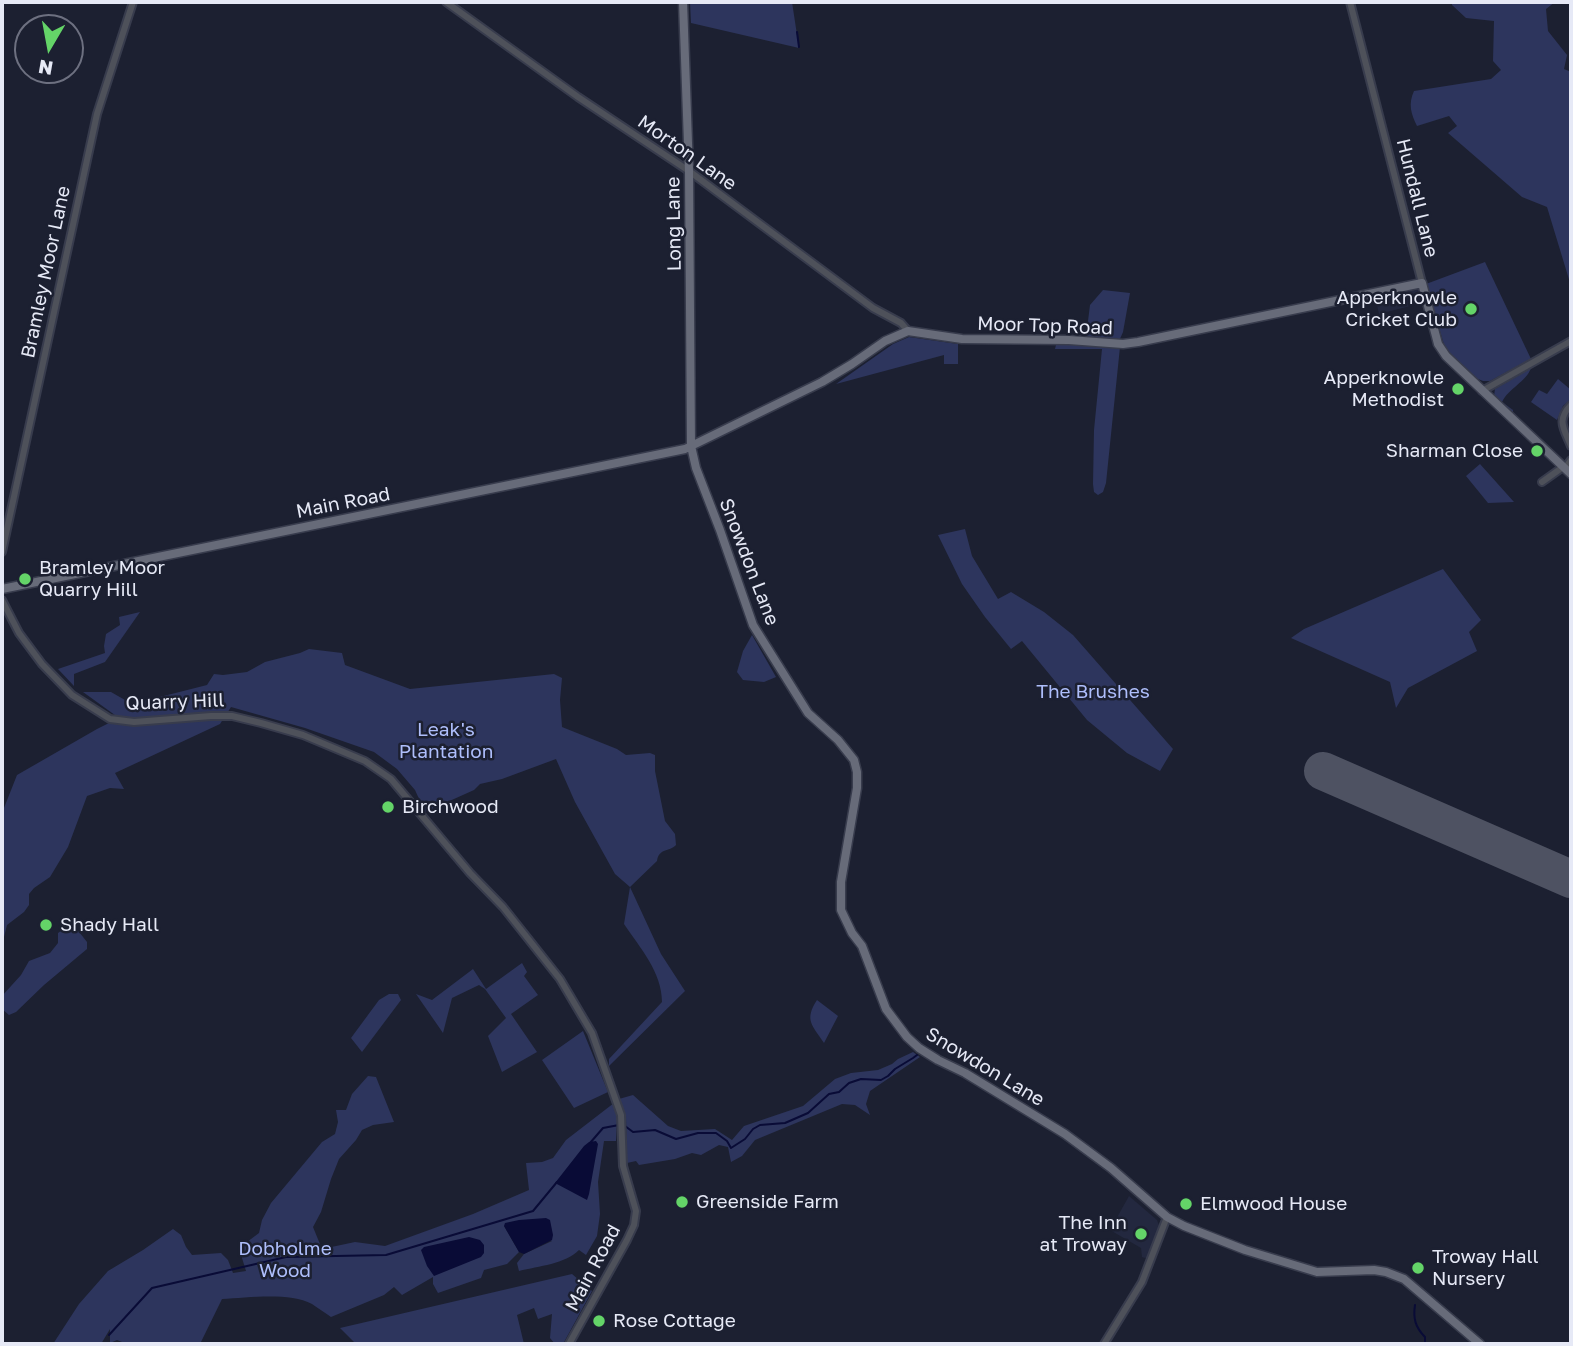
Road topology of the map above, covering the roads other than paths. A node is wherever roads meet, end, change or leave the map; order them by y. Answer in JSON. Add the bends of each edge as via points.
{"nodes":[{"id":1,"x":133,"y":2,"type":"edge"},
{"id":2,"x":446,"y":2,"type":"edge"},
{"id":3,"x":683,"y":2,"type":"edge"},
{"id":4,"x":1350,"y":2,"type":"edge"},
{"id":5,"x":689,"y":171,"type":"junction"},
{"id":6,"x":1422,"y":283,"type":"junction"},
{"id":7,"x":908,"y":331,"type":"junction"},
{"id":8,"x":1571,"y":341,"type":"edge"},
{"id":9,"x":1482,"y":391,"type":"junction"},
{"id":10,"x":1571,"y":405,"type":"edge"},
{"id":11,"x":691,"y":446,"type":"junction"},
{"id":12,"x":1571,"y":446,"type":"edge"},
{"id":13,"x":1571,"y":460,"type":"edge"},
{"id":14,"x":1566,"y":470,"type":"edge"},
{"id":15,"x":1542,"y":482,"type":"dead end"},
{"id":16,"x":2,"y":552,"type":"edge"},
{"id":17,"x":2,"y":589,"type":"edge"},
{"id":18,"x":2,"y":600,"type":"edge"},
{"id":19,"x":391,"y":779,"type":"joint"},
{"id":20,"x":1167,"y":1217,"type":"junction"},
{"id":21,"x":569,"y":1344,"type":"edge"},
{"id":22,"x":1104,"y":1344,"type":"edge"},
{"id":23,"x":1480,"y":1344,"type":"edge"}],
"edges":[{"from":1,"to":16,"type":"street","name":"Bramley Moor Lane","via":[[97,114]]},
{"from":2,"to":5,"type":"street","name":"Morton Lane"},
{"from":3,"to":5,"type":"main road","name":"Long Lane"},
{"from":4,"to":6,"type":"street","name":"Hundall Lane"},
{"from":5,"to":7,"type":"street","name":"Morton Lane"},
{"from":5,"to":11,"type":"main road","name":"Long Lane"},
{"from":6,"to":7,"type":"main road","name":"Moor Top Road","via":[[1123,344],[962,339]]},
{"from":6,"to":9,"type":"main road","name":"Hundall Lane","via":[[1440,349]]},
{"from":7,"to":11,"type":"main road","via":[[822,382]]},
{"from":8,"to":9,"type":"street"},
{"from":9,"to":14,"type":"main road","name":"Hundall Lane"},
{"from":10,"to":12,"type":"street","via":[[1562,422]]},
{"from":11,"to":17,"type":"main road","name":"Main Road"},
{"from":11,"to":20,"type":"main road","name":"Snowdon Lane","via":[[753,625],[808,713],[854,760],[857,788],[841,882],[841,910],[862,946],[886,1010],[919,1048],[1065,1134]]},
{"from":13,"to":14,"type":"street"},
{"from":14,"to":15,"type":"street"},
{"from":18,"to":19,"type":"street","name":"Quarry Hill","via":[[42,664],[72,695],[110,719],[134,722],[232,716],[323,743],[365,761]]},
{"from":19,"to":21,"type":"street","name":"Main Road","via":[[560,979],[592,1033],[615,1096],[623,1166],[636,1216],[628,1240]]},
{"from":20,"to":22,"type":"street","via":[[1142,1282]]},
{"from":20,"to":23,"type":"main road","name":"Snowdon Lane","via":[[1215,1239],[1317,1272],[1374,1270],[1404,1279]]}]}
